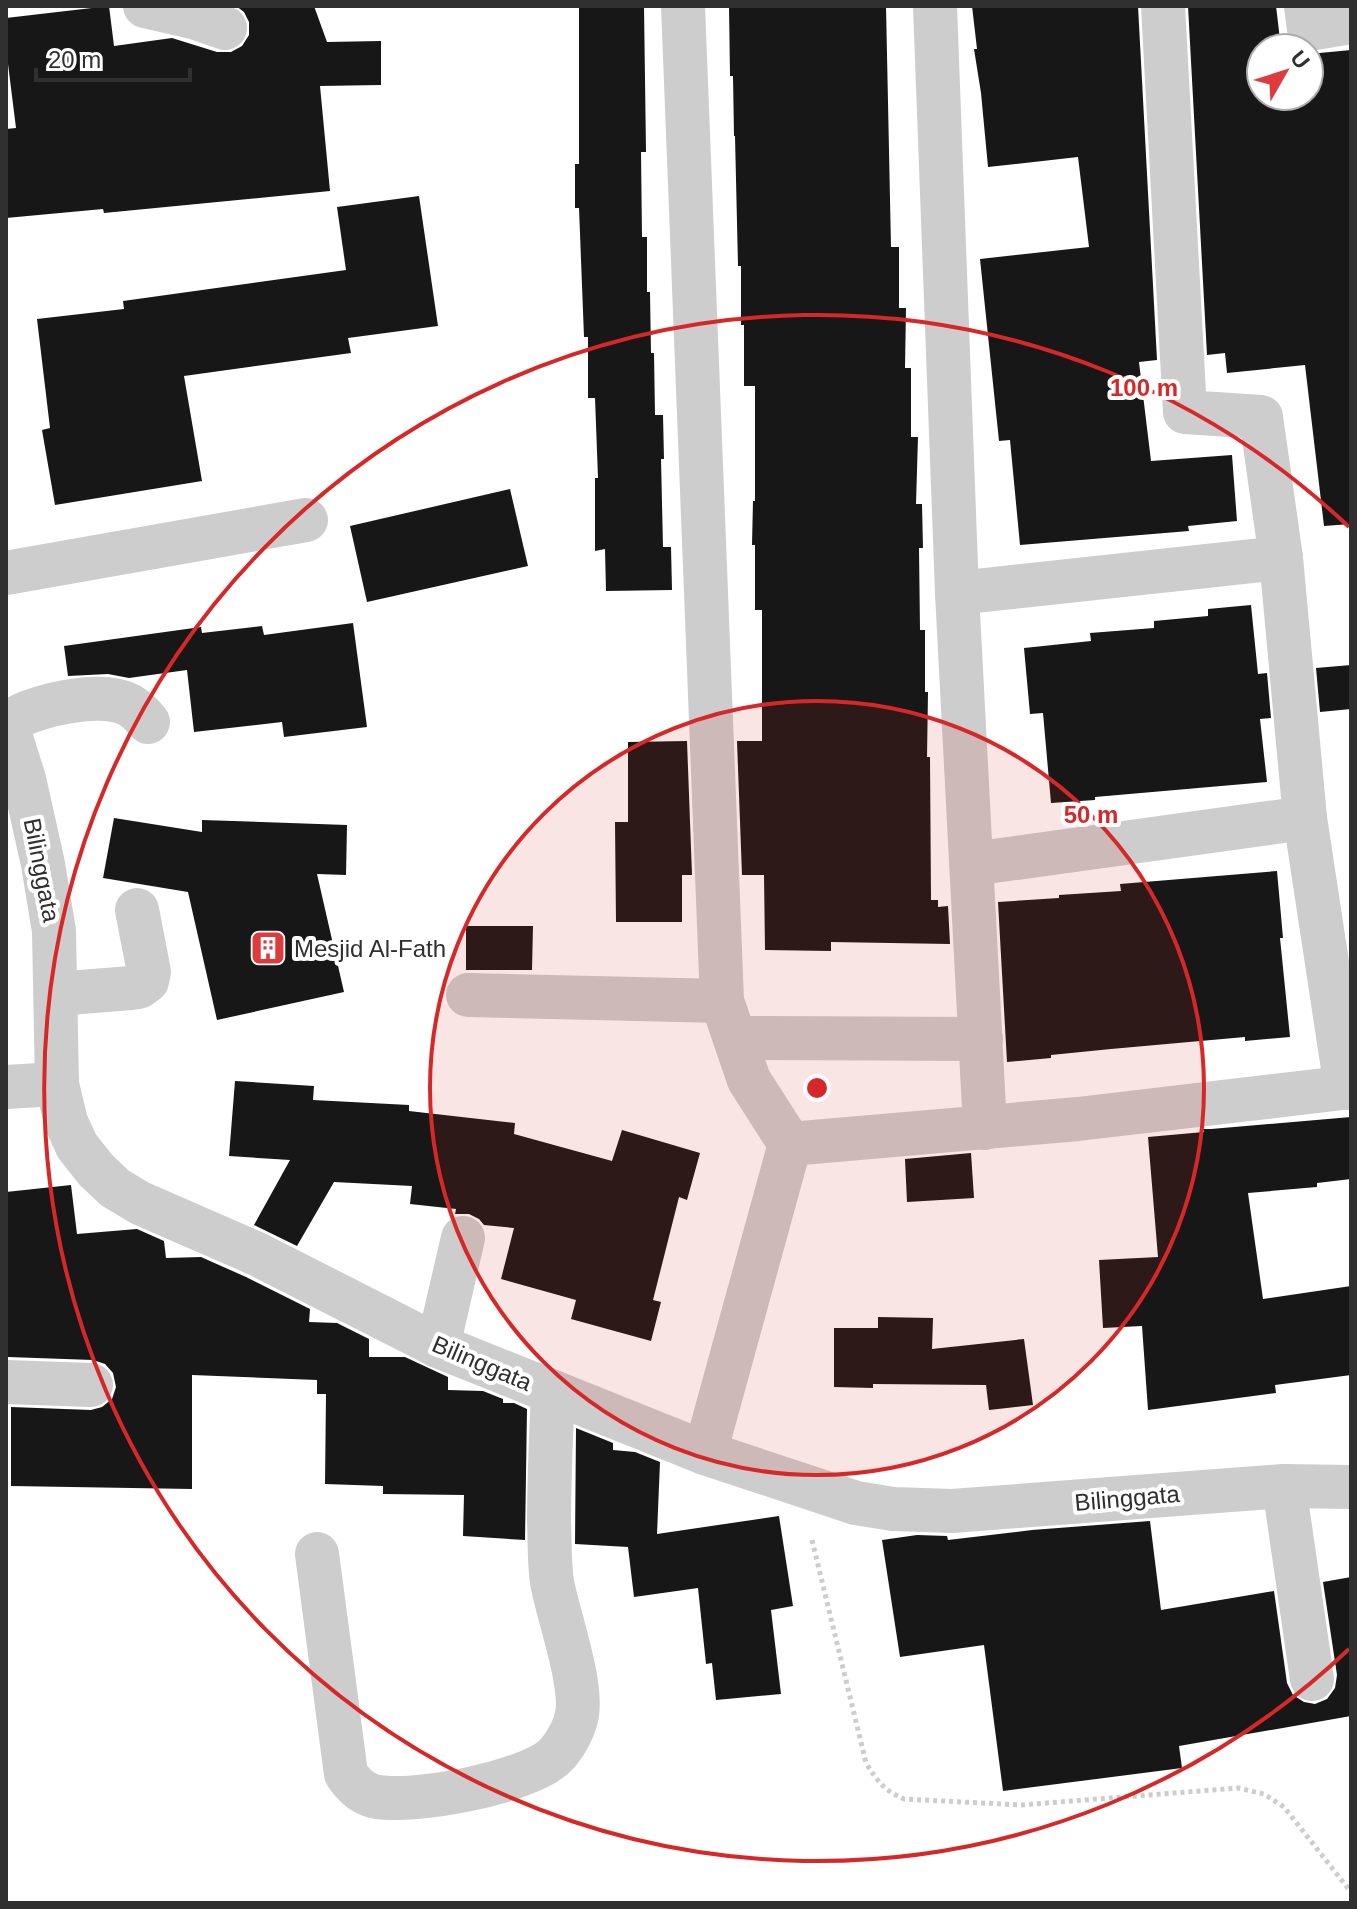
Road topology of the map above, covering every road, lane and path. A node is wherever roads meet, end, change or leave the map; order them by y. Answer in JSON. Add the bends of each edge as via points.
{"nodes":[{"id":1,"x":145,"y":6,"type":"edge"},
{"id":2,"x":683,"y":6,"type":"edge"},
{"id":3,"x":935,"y":6,"type":"edge"},
{"id":4,"x":1163,"y":6,"type":"edge"},
{"id":5,"x":1306,"y":6,"type":"edge"},
{"id":6,"x":1351,"y":22,"type":"edge"},
{"id":7,"x":225,"y":28,"type":"dead end"},
{"id":8,"x":306,"y":520,"type":"dead end"},
{"id":9,"x":1281,"y":558,"type":"junction"},
{"id":10,"x":6,"y":573,"type":"edge"},
{"id":11,"x":957,"y":593,"type":"junction"},
{"id":12,"x":14,"y":719,"type":"edge"},
{"id":13,"x":148,"y":722,"type":"dead end"},
{"id":14,"x":1305,"y":818,"type":"junction"},
{"id":15,"x":972,"y":864,"type":"junction"},
{"id":16,"x":137,"y":910,"type":"dead end"},
{"id":17,"x":64,"y":993,"type":"junction"},
{"id":18,"x":468,"y":995,"type":"dead end"},
{"id":19,"x":728,"y":1020,"type":"junction"},
{"id":20,"x":981,"y":1039,"type":"junction"},
{"id":21,"x":57,"y":1084,"type":"junction"},
{"id":22,"x":6,"y":1087,"type":"edge"},
{"id":23,"x":1348,"y":1088,"type":"edge"},
{"id":24,"x":985,"y":1128,"type":"junction"},
{"id":25,"x":790,"y":1144,"type":"junction"},
{"id":26,"x":463,"y":1238,"type":"dead end"},
{"id":27,"x":444,"y":1322,"type":"junction"},
{"id":28,"x":6,"y":1382,"type":"edge"},
{"id":29,"x":91,"y":1385,"type":"dead end"},
{"id":30,"x":553,"y":1392,"type":"junction"},
{"id":31,"x":705,"y":1453,"type":"junction"},
{"id":32,"x":799,"y":1484,"type":"junction"},
{"id":33,"x":1284,"y":1486,"type":"junction"},
{"id":34,"x":1351,"y":1487,"type":"edge"},
{"id":35,"x":317,"y":1554,"type":"dead end"},
{"id":36,"x":1312,"y":1679,"type":"dead end"},
{"id":37,"x":1351,"y":1892,"type":"edge"}],
"edges":[{"from":1,"to":7,"type":"street"},
{"from":2,"to":19,"type":"street"},
{"from":3,"to":11,"type":"street"},
{"from":4,"to":9,"type":"street","via":[[1185,412],[1261,417]]},
{"from":5,"to":6,"type":"street","via":[[1309,29]]},
{"from":8,"to":10,"type":"street"},
{"from":9,"to":11,"type":"street"},
{"from":9,"to":14,"type":"street"},
{"from":11,"to":15,"type":"street"},
{"from":12,"to":13,"type":"street","via":[[75,699],[101,699],[127,703]]},
{"from":12,"to":17,"type":"street","name":"Bilinggata"},
{"from":14,"to":15,"type":"street"},
{"from":14,"to":23,"type":"street"},
{"from":15,"to":20,"type":"street"},
{"from":16,"to":17,"type":"street","via":[[147,981],[139,987]]},
{"from":17,"to":21,"type":"street","name":"Bilinggata"},
{"from":18,"to":19,"type":"street"},
{"from":19,"to":20,"type":"street"},
{"from":19,"to":25,"type":"street","via":[[749,1080]]},
{"from":20,"to":24,"type":"street"},
{"from":21,"to":22,"type":"street"},
{"from":21,"to":27,"type":"street","name":"Bilinggata","via":[[77,1146],[115,1188],[257,1254]]},
{"from":23,"to":24,"type":"street"},
{"from":24,"to":25,"type":"street"},
{"from":25,"to":31,"type":"street"},
{"from":26,"to":27,"type":"street"},
{"from":27,"to":30,"type":"street","name":"Bilinggata"},
{"from":28,"to":29,"type":"street"},
{"from":30,"to":31,"type":"street","name":"Bilinggata"},
{"from":30,"to":35,"type":"street","via":[[552,1580],[577,1689],[577,1717],[555,1756],[533,1770],[468,1789],[399,1799],[356,1788],[346,1774]]},
{"from":31,"to":32,"type":"street","name":"Bilinggata"},
{"from":32,"to":33,"type":"street","name":"Bilinggata","via":[[856,1503],[952,1511]]},
{"from":32,"to":37,"type":"path","via":[[866,1763],[889,1793],[904,1799],[1021,1805],[1238,1788],[1264,1794],[1284,1807]]},
{"from":33,"to":34,"type":"street","name":"Bilinggata"},
{"from":33,"to":36,"type":"street"}]}
